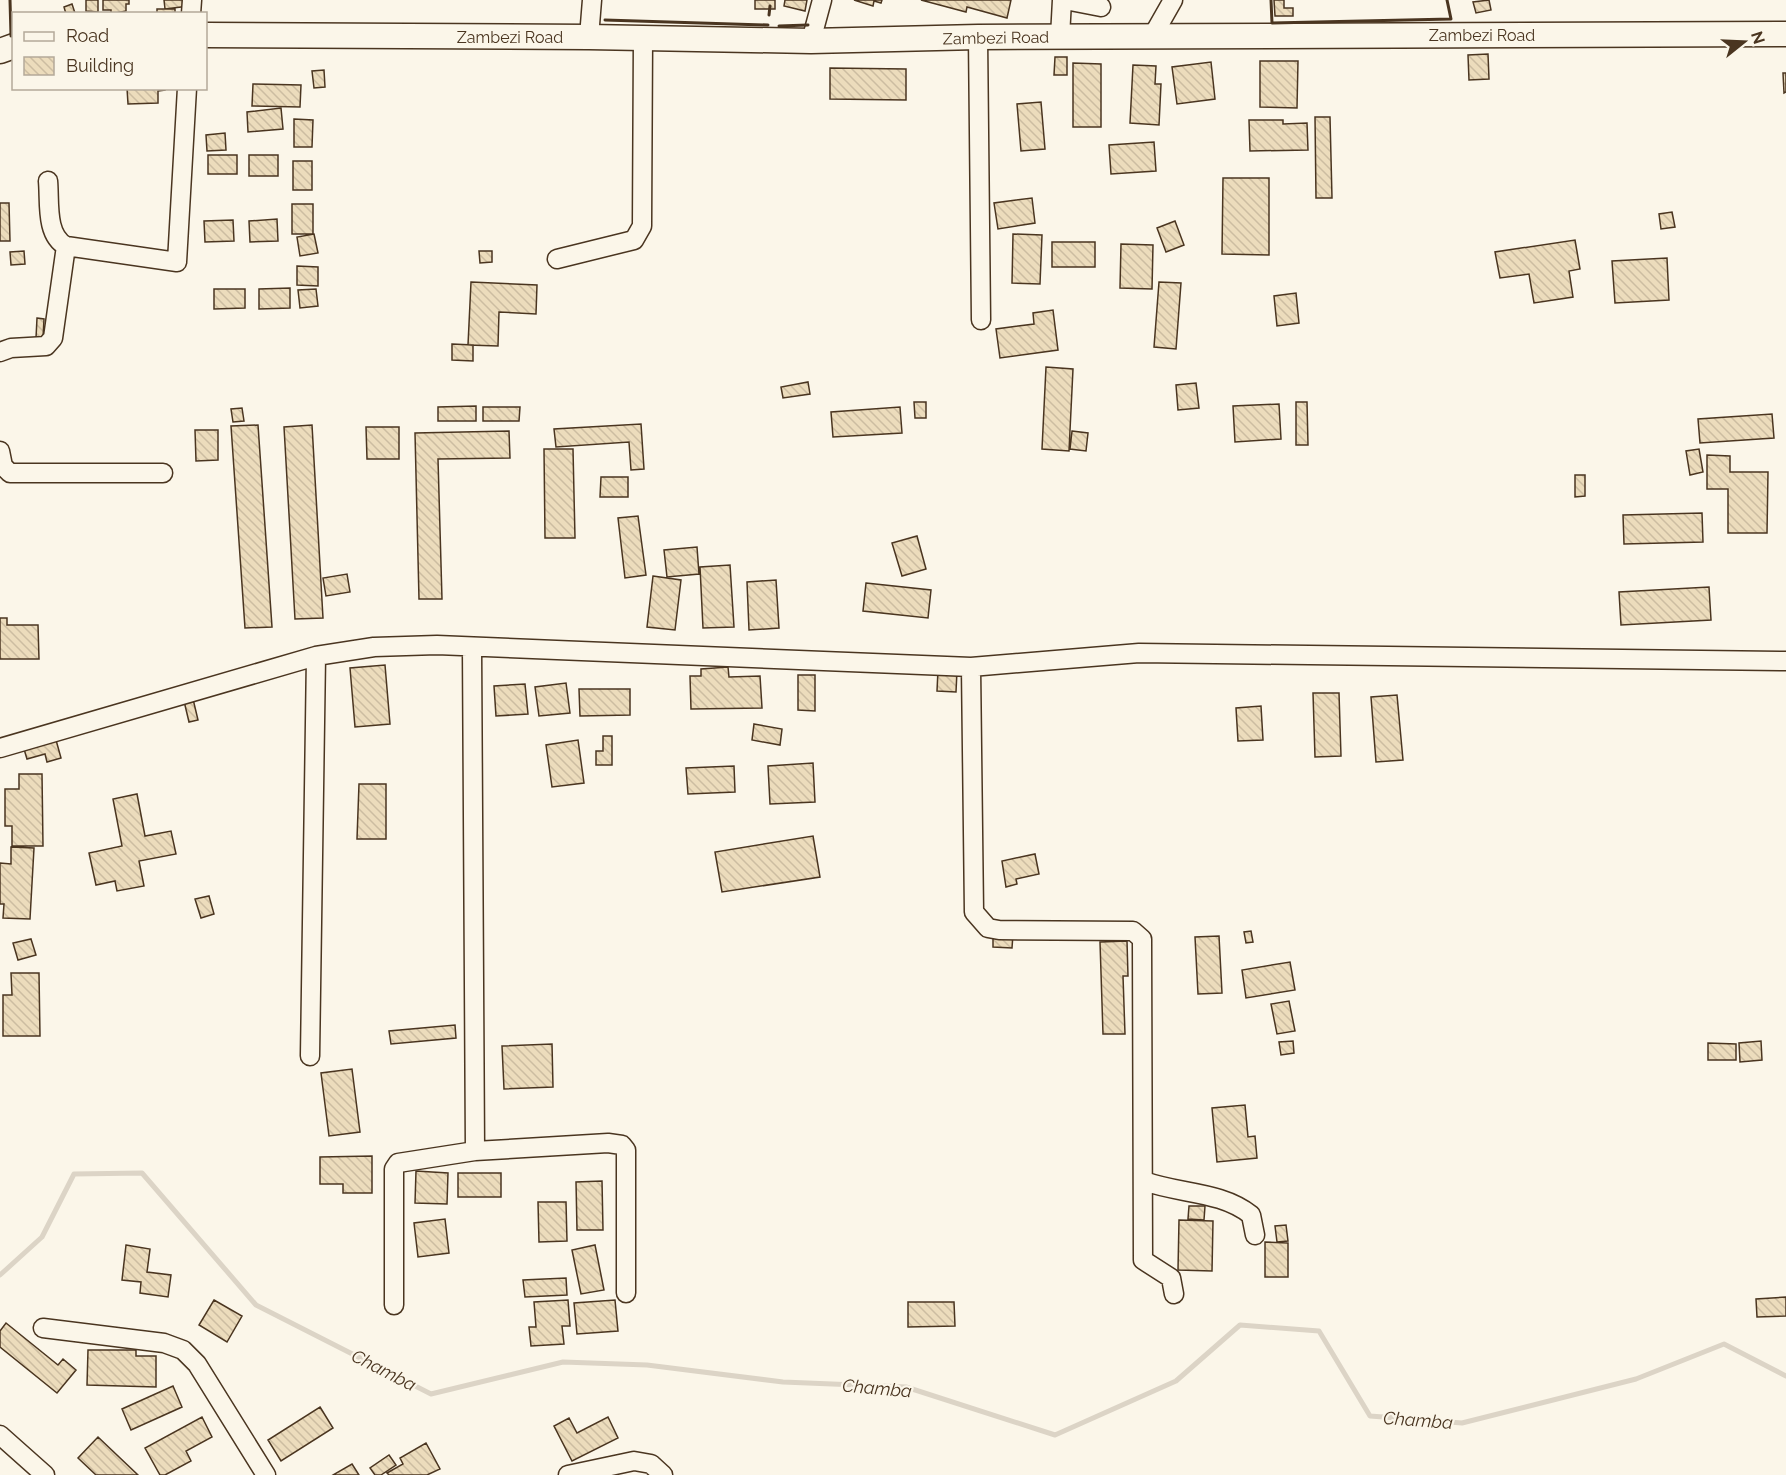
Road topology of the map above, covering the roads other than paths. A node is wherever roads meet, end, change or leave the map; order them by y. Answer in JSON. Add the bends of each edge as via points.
{"nodes":[{"id":1,"x":592,"y":0,"type":"edge"},
{"id":2,"x":822,"y":0,"type":"edge"},
{"id":3,"x":1063,"y":0,"type":"edge"},
{"id":4,"x":1173,"y":0,"type":"edge"},
{"id":5,"x":1101,"y":7,"type":"dead end"},
{"id":6,"x":1786,"y":34,"type":"edge"},
{"id":7,"x":207,"y":35,"type":"edge"},
{"id":8,"x":589,"y":37,"type":"junction"},
{"id":9,"x":978,"y":37,"type":"junction"},
{"id":10,"x":1060,"y":37,"type":"junction"},
{"id":11,"x":1152,"y":37,"type":"junction"},
{"id":12,"x":643,"y":38,"type":"junction"},
{"id":13,"x":811,"y":42,"type":"junction"},
{"id":14,"x":187,"y":90,"type":"edge"},
{"id":15,"x":48,"y":181,"type":"dead end"},
{"id":16,"x":66,"y":246,"type":"junction"},
{"id":17,"x":557,"y":259,"type":"dead end"},
{"id":18,"x":981,"y":320,"type":"dead end"},
{"id":19,"x":0,"y":352,"type":"edge"},
{"id":20,"x":0,"y":451,"type":"edge"},
{"id":21,"x":163,"y":474,"type":"dead end"},
{"id":22,"x":472,"y":646,"type":"junction"},
{"id":23,"x":316,"y":656,"type":"junction"},
{"id":24,"x":1786,"y":661,"type":"edge"},
{"id":25,"x":971,"y":667,"type":"junction"},
{"id":26,"x":0,"y":748,"type":"edge"},
{"id":27,"x":310,"y":1056,"type":"dead end"},
{"id":28,"x":475,"y":1151,"type":"junction"},
{"id":29,"x":1144,"y":1185,"type":"junction"},
{"id":30,"x":1255,"y":1235,"type":"dead end"},
{"id":31,"x":626,"y":1293,"type":"dead end"},
{"id":32,"x":1174,"y":1294,"type":"dead end"},
{"id":33,"x":394,"y":1305,"type":"dead end"},
{"id":34,"x":44,"y":1328,"type":"dead end"},
{"id":35,"x":0,"y":1435,"type":"edge"},
{"id":36,"x":45,"y":1475,"type":"edge"},
{"id":37,"x":266,"y":1475,"type":"edge"},
{"id":38,"x":568,"y":1475,"type":"edge"},
{"id":39,"x":663,"y":1475,"type":"edge"}],
"edges":[{"from":1,"to":8,"type":"street"},
{"from":2,"to":13,"type":"street"},
{"from":3,"to":5,"type":"street"},
{"from":3,"to":10,"type":"street"},
{"from":4,"to":11,"type":"street"},
{"from":6,"to":11,"type":"main road","name":"Zambezi Road"},
{"from":7,"to":8,"type":"main road","name":"Zambezi Road"},
{"from":8,"to":12,"type":"main road","name":"Zambezi Road"},
{"from":9,"to":10,"type":"main road","name":"Zambezi Road"},
{"from":9,"to":13,"type":"main road","name":"Zambezi Road"},
{"from":9,"to":18,"type":"street"},
{"from":10,"to":11,"type":"main road","name":"Zambezi Road"},
{"from":12,"to":13,"type":"main road","name":"Zambezi Road"},
{"from":12,"to":17,"type":"street","via":[[642,226],[634,240]]},
{"from":14,"to":16,"type":"street","via":[[177,262]]},
{"from":15,"to":16,"type":"street","via":[[52,233]]},
{"from":16,"to":19,"type":"street","via":[[52,338],[46,346]]},
{"from":20,"to":21,"type":"street","via":[[3,466],[10,473]]},
{"from":22,"to":23,"type":"street","via":[[374,647]]},
{"from":22,"to":25,"type":"street"},
{"from":22,"to":28,"type":"street"},
{"from":23,"to":26,"type":"street"},
{"from":23,"to":27,"type":"street"},
{"from":24,"to":25,"type":"street","via":[[1138,653]]},
{"from":25,"to":29,"type":"street","via":[[974,912],[988,928],[999,930],[1133,931],[1142,939]]},
{"from":28,"to":31,"type":"street","via":[[622,1145],[626,1150]]},
{"from":28,"to":33,"type":"street","via":[[398,1163],[394,1169]]},
{"from":29,"to":30,"type":"street","via":[[1239,1205],[1251,1215]]},
{"from":29,"to":32,"type":"street","via":[[1143,1260],[1171,1278]]},
{"from":34,"to":37,"type":"street","via":[[164,1343],[183,1350],[197,1364]]},
{"from":35,"to":36,"type":"street"},
{"from":38,"to":39,"type":"street","via":[[634,1461],[651,1464]]}]}
